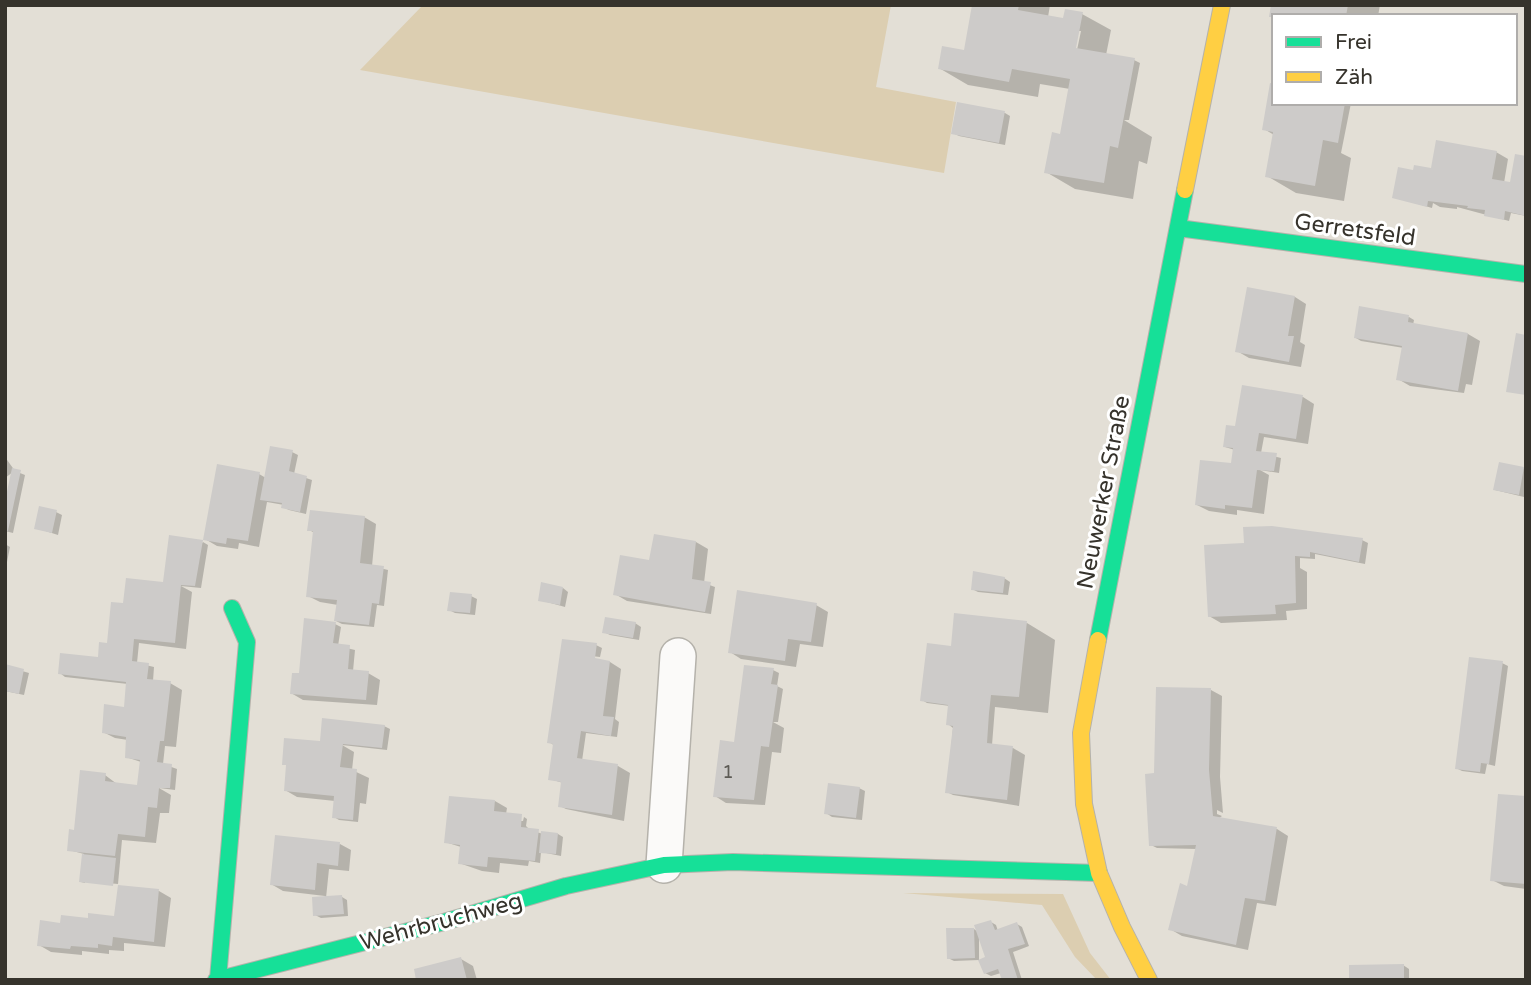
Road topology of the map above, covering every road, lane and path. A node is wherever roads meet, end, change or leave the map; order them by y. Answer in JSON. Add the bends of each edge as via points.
{"nodes":[{"id":1,"x":1222,"y":5,"type":"edge"},
{"id":2,"x":1178,"y":228,"type":"junction"},
{"id":3,"x":1526,"y":274,"type":"edge"},
{"id":4,"x":232,"y":608,"type":"dead end"},
{"id":5,"x":678,"y":656,"type":"dead end"},
{"id":6,"x":664,"y":865,"type":"junction"},
{"id":7,"x":1099,"y":873,"type":"junction"},
{"id":8,"x":217,"y":980,"type":"edge"},
{"id":9,"x":1149,"y":980,"type":"edge"}],
"edges":[{"from":1,"to":2,"type":"street","name":"Neuwerker Straße"},
{"from":2,"to":3,"type":"street","name":"Gerretsfeld"},
{"from":2,"to":7,"type":"street","name":"Neuwerker Straße","via":[[1081,733],[1084,804]]},
{"from":4,"to":8,"type":"street","name":"Wehrbruchweg","via":[[247,642]]},
{"from":5,"to":6,"type":"street"},
{"from":6,"to":7,"type":"street","name":"Wehrbruchweg","via":[[733,862]]},
{"from":6,"to":8,"type":"street","name":"Wehrbruchweg"},
{"from":7,"to":9,"type":"street","name":"Neuwerker Straße"}]}
